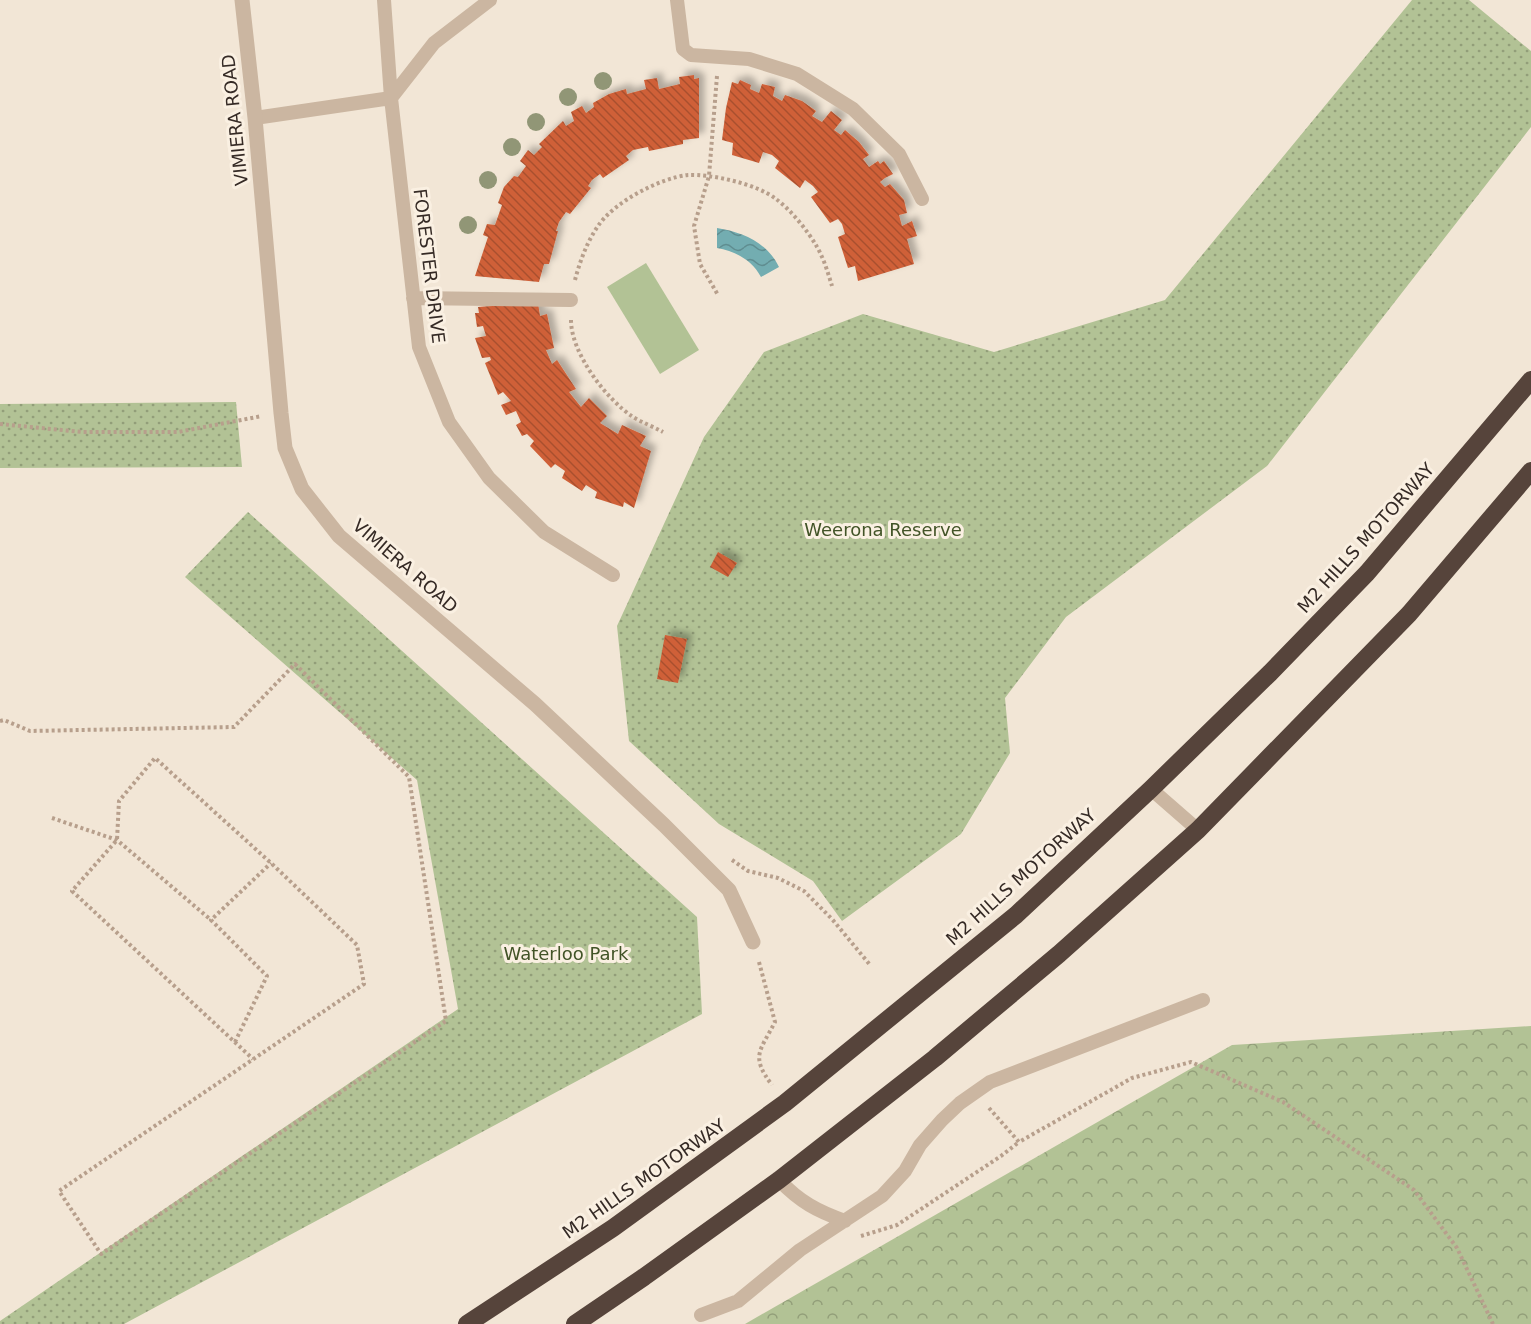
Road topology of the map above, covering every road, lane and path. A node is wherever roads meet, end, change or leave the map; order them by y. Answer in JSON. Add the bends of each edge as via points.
{"nodes":[{"id":1,"x":242,"y":0,"type":"edge"},
{"id":2,"x":384,"y":0,"type":"edge"},
{"id":3,"x":490,"y":0,"type":"edge"},
{"id":4,"x":677,"y":0,"type":"edge"},
{"id":5,"x":719,"y":58,"type":"junction"},
{"id":6,"x":391,"y":98,"type":"junction"},
{"id":7,"x":255,"y":118,"type":"junction"},
{"id":8,"x":709,"y":176,"type":"junction"},
{"id":9,"x":922,"y":199,"type":"dead end"},
{"id":10,"x":832,"y":286,"type":"dead end"},
{"id":11,"x":718,"y":295,"type":"dead end"},
{"id":12,"x":413,"y":298,"type":"junction"},
{"id":13,"x":571,"y":300,"type":"junction"},
{"id":14,"x":1531,"y":380,"type":"edge"},
{"id":15,"x":281,"y":413,"type":"junction"},
{"id":16,"x":0,"y":424,"type":"edge"},
{"id":17,"x":663,"y":432,"type":"dead end"},
{"id":18,"x":1531,"y":471,"type":"edge"},
{"id":19,"x":613,"y":575,"type":"dead end"},
{"id":20,"x":0,"y":721,"type":"edge"},
{"id":21,"x":1150,"y":789,"type":"junction"},
{"id":22,"x":52,"y":818,"type":"dead end"},
{"id":23,"x":1198,"y":830,"type":"junction"},
{"id":24,"x":117,"y":840,"type":"junction"},
{"id":25,"x":730,"y":859,"type":"dead end"},
{"id":26,"x":271,"y":863,"type":"junction"},
{"id":27,"x":211,"y":920,"type":"junction"},
{"id":28,"x":753,"y":942,"type":"joint"},
{"id":29,"x":871,"y":966,"type":"dead end"},
{"id":30,"x":1203,"y":1000,"type":"dead end"},
{"id":31,"x":235,"y":1042,"type":"junction"},
{"id":32,"x":253,"y":1059,"type":"junction"},
{"id":33,"x":785,"y":1103,"type":"junction"},
{"id":34,"x":988,"y":1108,"type":"dead end"},
{"id":35,"x":779,"y":1180,"type":"junction"},
{"id":36,"x":845,"y":1221,"type":"junction"},
{"id":37,"x":702,"y":1315,"type":"dead end"},
{"id":38,"x":467,"y":1324,"type":"edge"},
{"id":39,"x":575,"y":1324,"type":"edge"},
{"id":40,"x":1493,"y":1324,"type":"edge"}],
"edges":[{"from":1,"to":7,"type":"street","name":"VIMIERA ROAD"},
{"from":2,"to":6,"type":"lane","name":"FORESTER DRIVE"},
{"from":3,"to":6,"type":"lane","via":[[434,43]]},
{"from":4,"to":5,"type":"lane","via":[[683,49],[691,55]]},
{"from":5,"to":8,"type":"path"},
{"from":5,"to":9,"type":"lane","via":[[749,60],[796,74],[853,109],[899,154]]},
{"from":6,"to":7,"type":"lane"},
{"from":6,"to":12,"type":"lane","name":"FORESTER DRIVE"},
{"from":7,"to":15,"type":"street","name":"VIMIERA ROAD"},
{"from":8,"to":10,"type":"path","via":[[743,183],[775,198],[818,248]]},
{"from":8,"to":11,"type":"path","via":[[694,226],[700,264]]},
{"from":8,"to":13,"type":"path","via":[[687,175],[654,184],[623,201],[599,224],[581,259]]},
{"from":12,"to":13,"type":"lane"},
{"from":12,"to":19,"type":"lane","name":"FORESTER DRIVE","via":[[418,347],[448,422],[489,478],[544,532]]},
{"from":13,"to":17,"type":"path","via":[[571,330],[585,364],[606,393],[633,417]]},
{"from":14,"to":21,"type":"highway","name":"M2 HILLS MOTORWAY","via":[[1368,573]]},
{"from":15,"to":16,"type":"path","via":[[178,432],[82,432]]},
{"from":15,"to":28,"type":"street","name":"VIMIERA ROAD","via":[[285,448],[302,489],[339,536],[535,704],[664,825],[729,890]]},
{"from":18,"to":23,"type":"highway","via":[[1408,614]]},
{"from":20,"to":32,"type":"path","via":[[30,731],[234,727],[295,664],[410,777],[446,1021],[101,1254],[59,1191]]},
{"from":21,"to":23,"type":"lane"},
{"from":21,"to":33,"type":"highway","name":"M2 HILLS MOTORWAY","via":[[1016,915]]},
{"from":22,"to":24,"type":"path"},
{"from":23,"to":35,"type":"highway","via":[[944,1051]]},
{"from":24,"to":26,"type":"path","via":[[119,801],[155,758]]},
{"from":24,"to":27,"type":"path"},
{"from":24,"to":31,"type":"path","via":[[72,891]]},
{"from":25,"to":29,"type":"path","via":[[748,872],[778,878],[804,891]]},
{"from":26,"to":27,"type":"path"},
{"from":26,"to":32,"type":"path","via":[[357,945],[364,984]]},
{"from":27,"to":31,"type":"path","via":[[267,976]]},
{"from":28,"to":33,"type":"path","via":[[775,1022],[758,1055],[762,1071]]},
{"from":30,"to":36,"type":"lane","via":[[990,1082],[942,1120],[882,1196]]},
{"from":31,"to":32,"type":"path"},
{"from":33,"to":38,"type":"highway","name":"M2 HILLS MOTORWAY","via":[[613,1228]]},
{"from":34,"to":40,"type":"path","via":[[1019,1142],[1132,1078],[1191,1062],[1283,1102],[1414,1190],[1457,1248]]},
{"from":35,"to":36,"type":"lane","via":[[792,1194],[820,1212]]},
{"from":35,"to":39,"type":"highway"},
{"from":36,"to":37,"type":"lane","via":[[800,1250],[738,1300]]}]}
